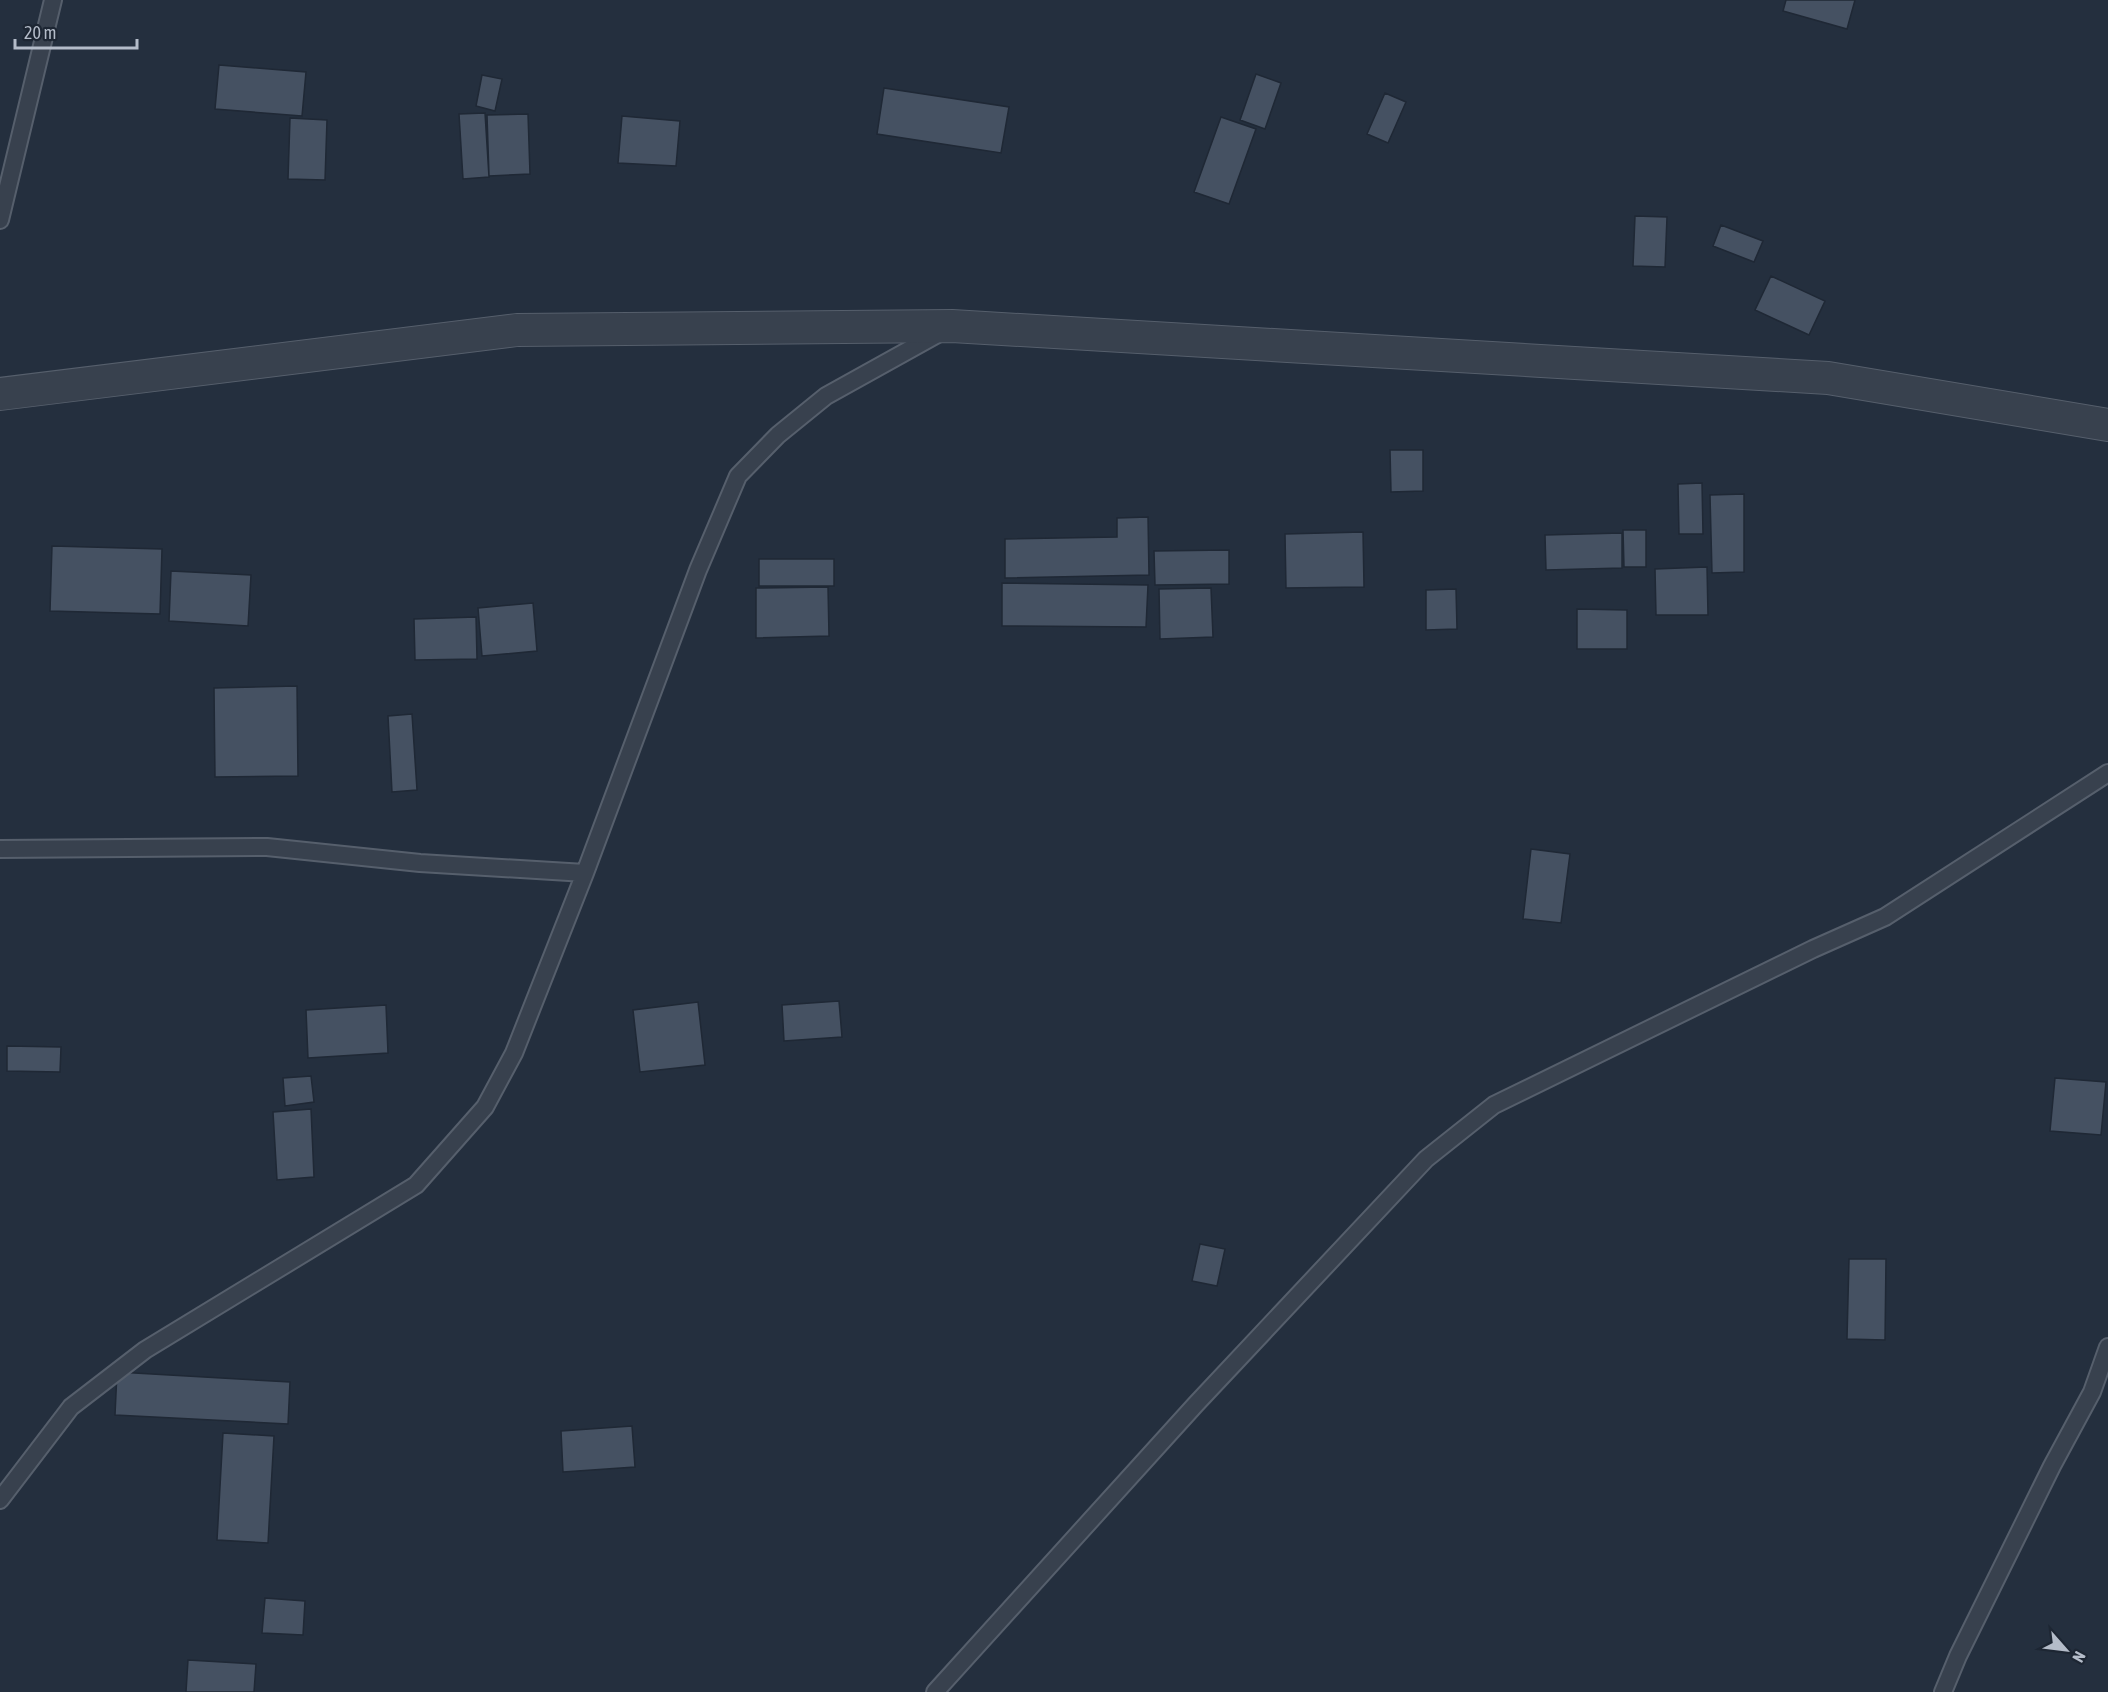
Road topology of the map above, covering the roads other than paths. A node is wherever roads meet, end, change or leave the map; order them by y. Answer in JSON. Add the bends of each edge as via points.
{"nodes":[{"id":1,"x":53,"y":0,"type":"edge"},
{"id":2,"x":0,"y":220,"type":"edge"},
{"id":3,"x":952,"y":326,"type":"junction"},
{"id":4,"x":0,"y":394,"type":"edge"},
{"id":5,"x":2108,"y":425,"type":"edge"},
{"id":6,"x":2108,"y":773,"type":"edge"},
{"id":7,"x":0,"y":849,"type":"edge"},
{"id":8,"x":585,"y":873,"type":"junction"},
{"id":9,"x":2108,"y":1347,"type":"edge"},
{"id":10,"x":0,"y":1500,"type":"edge"},
{"id":11,"x":935,"y":1692,"type":"edge"},
{"id":12,"x":1943,"y":1692,"type":"edge"}],
"edges":[{"from":1,"to":2,"type":"lane"},
{"from":3,"to":4,"type":"street","via":[[518,330]]},
{"from":3,"to":5,"type":"street","via":[[1828,378]]},
{"from":3,"to":8,"type":"lane","via":[[826,396],[778,435],[738,476],[698,570]]},
{"from":6,"to":11,"type":"lane","via":[[1885,917],[1494,1105],[1426,1159]]},
{"from":7,"to":8,"type":"lane","via":[[267,848]]},
{"from":8,"to":10,"type":"lane","via":[[509,1062],[485,1107],[435,1165],[416,1185],[126,1364],[71,1407]]},
{"from":9,"to":12,"type":"lane","via":[[2092,1392],[2031,1508]]}]}
